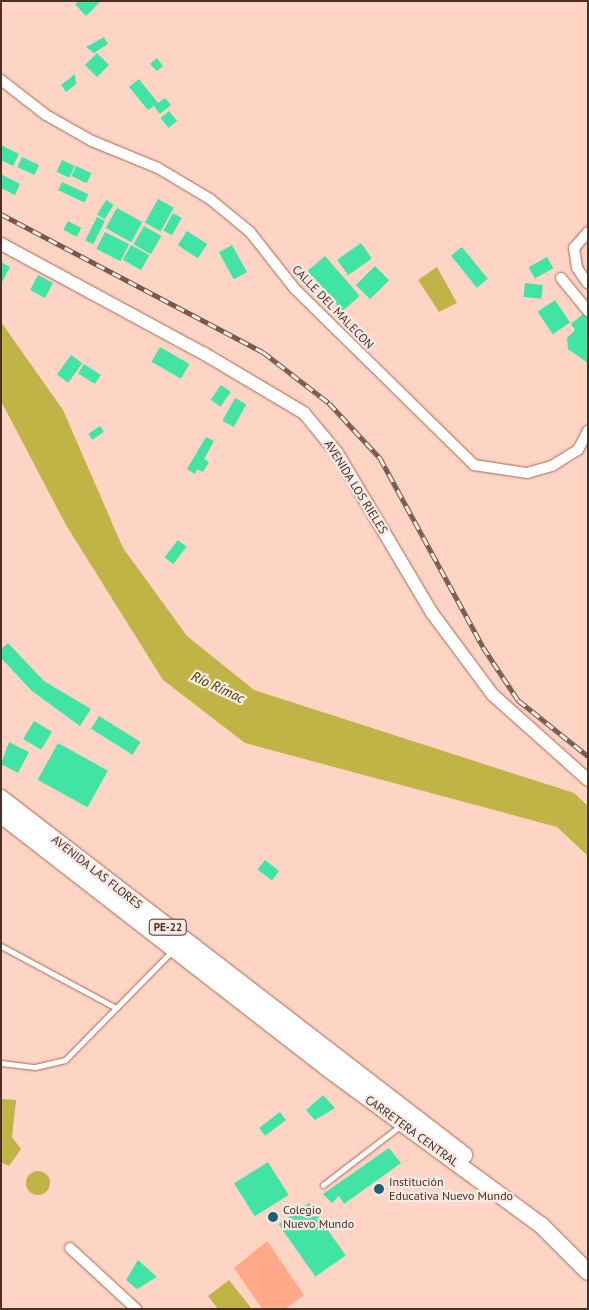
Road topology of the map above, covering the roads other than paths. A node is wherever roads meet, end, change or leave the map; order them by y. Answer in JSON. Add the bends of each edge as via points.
{"nodes":[{"id":1,"x":1,"y":80,"type":"edge"},
{"id":2,"x":588,"y":232,"type":"edge"},
{"id":3,"x":1,"y":244,"type":"edge"},
{"id":4,"x":561,"y":278,"type":"dead end"},
{"id":5,"x":588,"y":284,"type":"edge"},
{"id":6,"x":588,"y":311,"type":"edge"},
{"id":7,"x":588,"y":430,"type":"edge"},
{"id":8,"x":583,"y":449,"type":"edge"},
{"id":9,"x":588,"y":780,"type":"edge"},
{"id":10,"x":1,"y":798,"type":"edge"},
{"id":11,"x":1,"y":815,"type":"edge"},
{"id":12,"x":178,"y":944,"type":"junction"},
{"id":13,"x":1,"y":946,"type":"edge"},
{"id":14,"x":116,"y":1008,"type":"junction"},
{"id":15,"x":331,"y":1062,"type":"joint"},
{"id":16,"x":1,"y":1063,"type":"edge"},
{"id":17,"x":408,"y":1120,"type":"junction"},
{"id":18,"x":323,"y":1185,"type":"dead end"},
{"id":19,"x":70,"y":1248,"type":"dead end"},
{"id":20,"x":588,"y":1254,"type":"edge"},
{"id":21,"x":588,"y":1272,"type":"edge"},
{"id":22,"x":136,"y":1309,"type":"edge"}],
"edges":[{"from":1,"to":8,"type":"street","name":"CALLE DEL MALECON","via":[[84,137],[158,168],[210,199],[250,232],[295,289],[474,465],[527,473],[552,466]]},
{"from":2,"to":5,"type":"street","via":[[574,248],[577,268]]},
{"from":3,"to":9,"type":"street","name":"AVENIDA LOS RIELES","via":[[203,353],[304,413],[337,453],[432,613],[493,695]]},
{"from":4,"to":6,"type":"street"},
{"from":7,"to":8,"type":"street","name":"CALLE DEL MALECON"},
{"from":10,"to":12,"type":"highway","name":"AVENIDA LAS FLORES","number":"PE-22"},
{"from":11,"to":12,"type":"highway","name":"AVENIDA LAS FLORES","number":"PE-22"},
{"from":12,"to":14,"type":"lane"},
{"from":12,"to":15,"type":"highway","name":"AVENIDA LAS FLORES","number":"PE-22"},
{"from":13,"to":14,"type":"lane"},
{"from":14,"to":16,"type":"lane","via":[[65,1060],[35,1067]]},
{"from":15,"to":17,"type":"highway","name":"CARRETERA CENTRAL","number":"PE-22"},
{"from":17,"to":18,"type":"lane"},
{"from":17,"to":20,"type":"highway","name":"CARRETERA CENTRAL","number":"PE-22","via":[[568,1233]]},
{"from":17,"to":21,"type":"highway","name":"CARRETERA CENTRAL","number":"PE-22","via":[[556,1236]]},
{"from":19,"to":22,"type":"street"}]}
